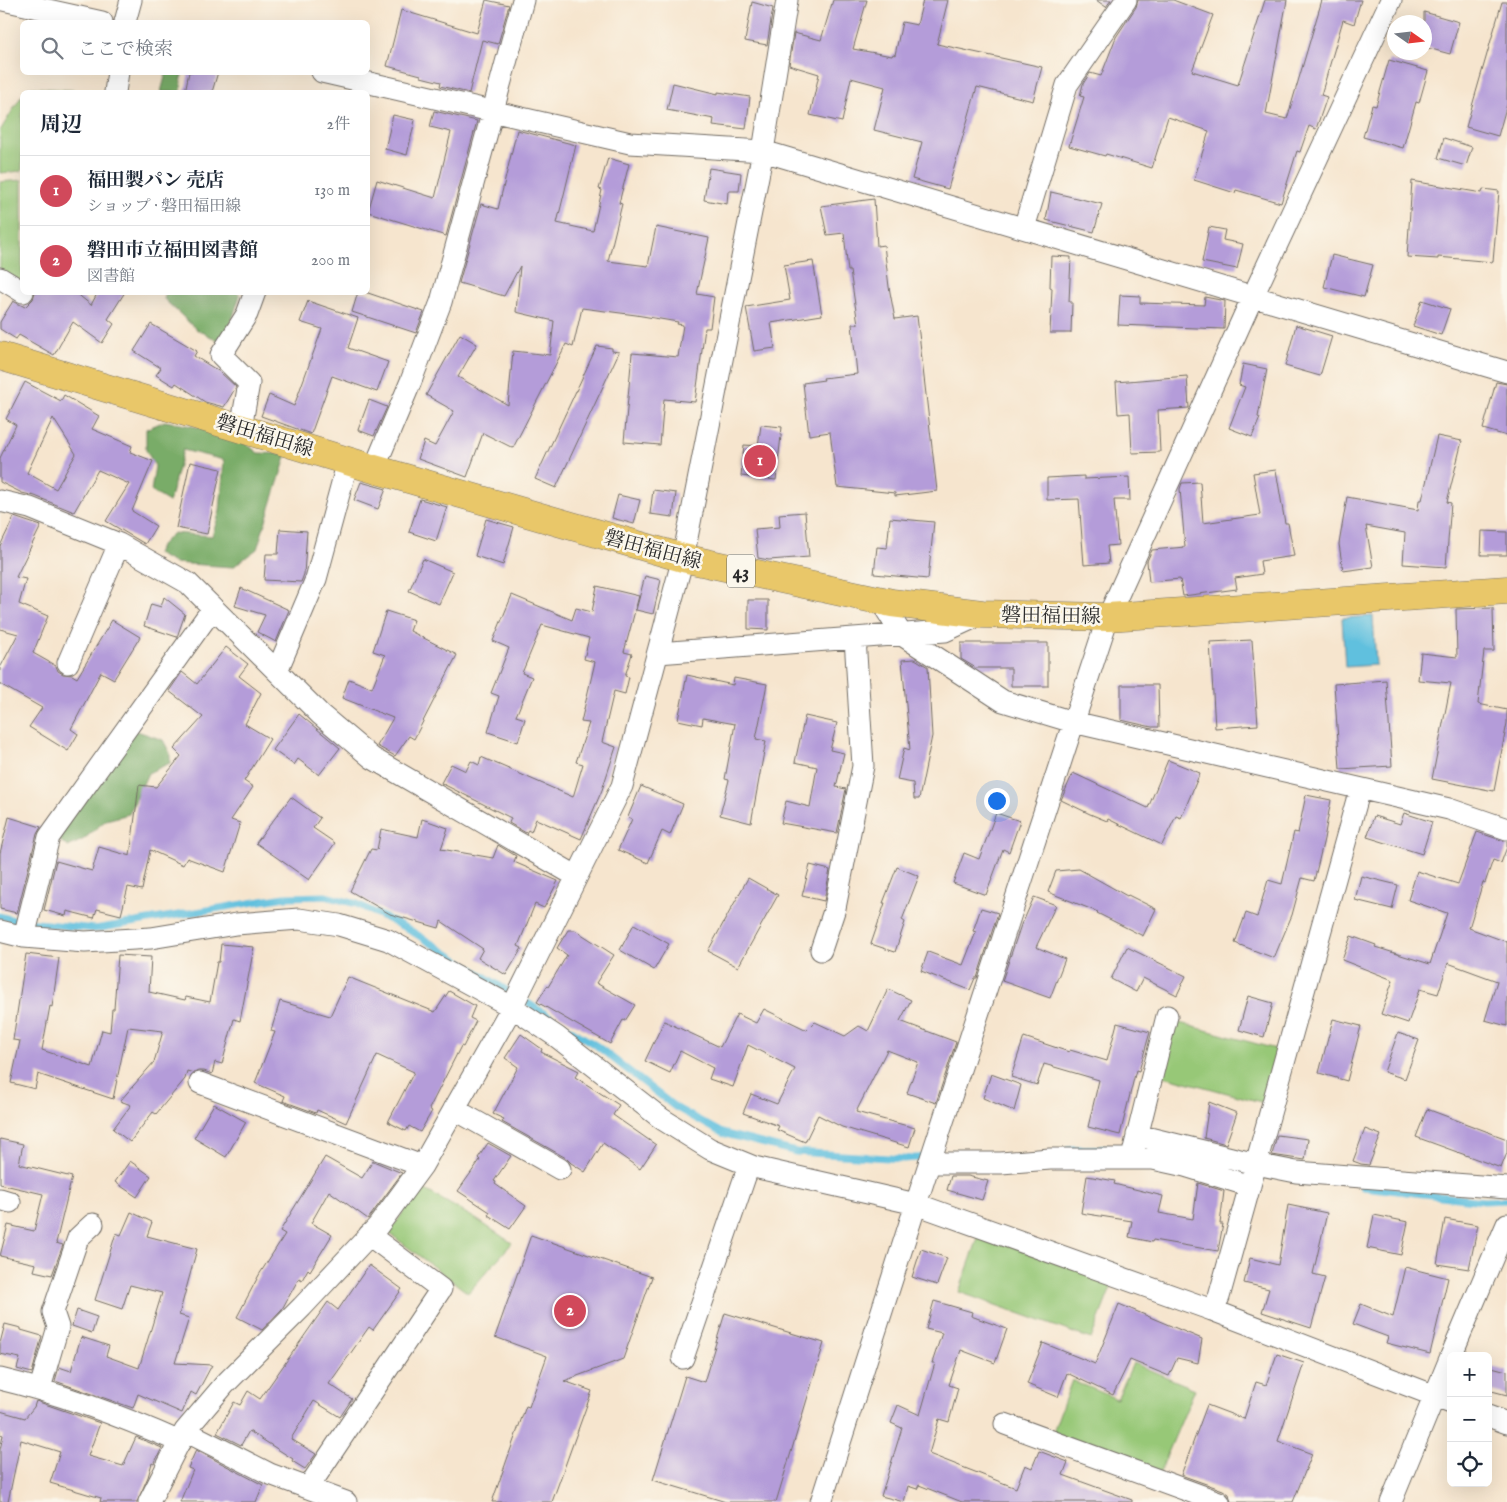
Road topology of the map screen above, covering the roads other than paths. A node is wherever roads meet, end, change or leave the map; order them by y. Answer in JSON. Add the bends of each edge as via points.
{"nodes":[{"id":1,"x":3,"y":0,"type":"edge"},
{"id":2,"x":131,"y":0,"type":"edge"},
{"id":3,"x":523,"y":0,"type":"edge"},
{"id":4,"x":787,"y":0,"type":"edge"},
{"id":5,"x":1126,"y":0,"type":"edge"},
{"id":6,"x":1391,"y":0,"type":"edge"},
{"id":7,"x":93,"y":20,"type":"edge"},
{"id":8,"x":126,"y":20,"type":"edge"},
{"id":9,"x":118,"y":75,"type":"edge"},
{"id":10,"x":335,"y":75,"type":"edge"},
{"id":11,"x":115,"y":90,"type":"edge"},
{"id":12,"x":493,"y":111,"type":"junction"},
{"id":13,"x":763,"y":151,"type":"junction"},
{"id":14,"x":1024,"y":228,"type":"junction"},
{"id":15,"x":0,"y":278,"type":"edge"},
{"id":16,"x":20,"y":290,"type":"edge"},
{"id":17,"x":254,"y":295,"type":"edge"},
{"id":18,"x":1252,"y":296,"type":"junction"},
{"id":19,"x":0,"y":356,"type":"edge"},
{"id":20,"x":1507,"y":372,"type":"edge"},
{"id":21,"x":241,"y":428,"type":"junction"},
{"id":22,"x":348,"y":461,"type":"junction"},
{"id":23,"x":374,"y":469,"type":"junction"},
{"id":24,"x":0,"y":501,"type":"edge"},
{"id":25,"x":118,"y":544,"type":"junction"},
{"id":26,"x":683,"y":558,"type":"junction"},
{"id":27,"x":1507,"y":590,"type":"edge"},
{"id":28,"x":880,"y":600,"type":"junction"},
{"id":29,"x":213,"y":608,"type":"junction"},
{"id":30,"x":982,"y":614,"type":"junction"},
{"id":31,"x":1108,"y":616,"type":"junction"},
{"id":32,"x":902,"y":635,"type":"junction"},
{"id":33,"x":855,"y":638,"type":"junction"},
{"id":34,"x":658,"y":653,"type":"junction"},
{"id":35,"x":68,"y":663,"type":"dead end"},
{"id":36,"x":277,"y":671,"type":"junction"},
{"id":37,"x":1073,"y":722,"type":"junction"},
{"id":38,"x":1360,"y":789,"type":"junction"},
{"id":39,"x":1507,"y":829,"type":"edge"},
{"id":40,"x":576,"y":876,"type":"junction"},
{"id":41,"x":0,"y":931,"type":"edge"},
{"id":42,"x":24,"y":937,"type":"junction"},
{"id":43,"x":821,"y":950,"type":"dead end"},
{"id":44,"x":512,"y":1007,"type":"junction"},
{"id":45,"x":1167,"y":1016,"type":"dead end"},
{"id":46,"x":200,"y":1084,"type":"dead end"},
{"id":47,"x":454,"y":1109,"type":"junction"},
{"id":48,"x":1137,"y":1135,"type":"junction"},
{"id":49,"x":1132,"y":1159,"type":"junction"},
{"id":50,"x":929,"y":1163,"type":"junction"},
{"id":51,"x":1256,"y":1164,"type":"junction"},
{"id":52,"x":749,"y":1165,"type":"junction"},
{"id":53,"x":422,"y":1166,"type":"junction"},
{"id":54,"x":560,"y":1169,"type":"dead end"},
{"id":55,"x":1250,"y":1186,"type":"junction"},
{"id":56,"x":1507,"y":1188,"type":"edge"},
{"id":57,"x":916,"y":1204,"type":"junction"},
{"id":58,"x":93,"y":1224,"type":"dead end"},
{"id":59,"x":1507,"y":1224,"type":"edge"},
{"id":60,"x":369,"y":1236,"type":"junction"},
{"id":61,"x":1502,"y":1247,"type":"edge"},
{"id":62,"x":1212,"y":1310,"type":"junction"},
{"id":63,"x":1453,"y":1352,"type":"edge"},
{"id":64,"x":683,"y":1358,"type":"dead end"},
{"id":65,"x":1447,"y":1375,"type":"edge"},
{"id":66,"x":0,"y":1379,"type":"edge"},
{"id":67,"x":40,"y":1388,"type":"junction"},
{"id":68,"x":1442,"y":1399,"type":"edge"},
{"id":69,"x":1492,"y":1417,"type":"edge"},
{"id":70,"x":1507,"y":1423,"type":"edge"},
{"id":71,"x":1005,"y":1424,"type":"dead end"},
{"id":72,"x":182,"y":1436,"type":"junction"},
{"id":73,"x":309,"y":1493,"type":"edge"},
{"id":74,"x":149,"y":1502,"type":"edge"},
{"id":75,"x":346,"y":1502,"type":"edge"},
{"id":76,"x":821,"y":1502,"type":"edge"},
{"id":77,"x":1219,"y":1502,"type":"edge"},
{"id":78,"x":1391,"y":1502,"type":"edge"}],
"edges":[{"from":1,"to":7,"type":"street"},
{"from":2,"to":8,"type":"street"},
{"from":3,"to":12,"type":"street"},
{"from":4,"to":13,"type":"street"},
{"from":5,"to":14,"type":"street","via":[[1067,85]]},
{"from":6,"to":18,"type":"street"},
{"from":9,"to":11,"type":"street"},
{"from":10,"to":12,"type":"street"},
{"from":12,"to":13,"type":"street","via":[[630,143]]},
{"from":12,"to":23,"type":"street","via":[[441,302]]},
{"from":13,"to":14,"type":"street"},
{"from":13,"to":26,"type":"street"},
{"from":14,"to":18,"type":"street"},
{"from":15,"to":16,"type":"street"},
{"from":17,"to":21,"type":"street","via":[[247,314],[221,355],[249,383]]},
{"from":18,"to":20,"type":"street"},
{"from":18,"to":31,"type":"street"},
{"from":19,"to":21,"type":"main road","name":"磐田福田線","number":"43"},
{"from":21,"to":22,"type":"main road","name":"磐田福田線","number":"43"},
{"from":22,"to":23,"type":"main road","name":"磐田福田線","number":"43"},
{"from":22,"to":36,"type":"street","via":[[316,579]]},
{"from":23,"to":26,"type":"main road","name":"磐田福田線","number":"43"},
{"from":24,"to":25,"type":"street","via":[[30,508]]},
{"from":25,"to":29,"type":"street","via":[[188,583]]},
{"from":25,"to":35,"type":"street"},
{"from":26,"to":28,"type":"main road","name":"磐田福田線","number":"43"},
{"from":26,"to":34,"type":"street"},
{"from":27,"to":31,"type":"main road","name":"磐田福田線","number":"43"},
{"from":28,"to":30,"type":"main road","name":"磐田福田線","number":"43"},
{"from":28,"to":32,"type":"street"},
{"from":29,"to":36,"type":"street"},
{"from":29,"to":42,"type":"street","via":[[49,837]]},
{"from":30,"to":31,"type":"main road","name":"磐田福田線","number":"43"},
{"from":30,"to":32,"type":"street","via":[[945,631]]},
{"from":31,"to":37,"type":"street"},
{"from":32,"to":33,"type":"street"},
{"from":32,"to":37,"type":"street","via":[[1003,701]]},
{"from":33,"to":34,"type":"street"},
{"from":33,"to":43,"type":"street","via":[[863,766],[835,908]]},
{"from":34,"to":40,"type":"street","via":[[622,786]]},
{"from":36,"to":40,"type":"street","via":[[321,715],[372,758]]},
{"from":37,"to":38,"type":"street"},
{"from":37,"to":50,"type":"street"},
{"from":38,"to":39,"type":"street","via":[[1449,810]]},
{"from":38,"to":51,"type":"street"},
{"from":40,"to":44,"type":"street"},
{"from":41,"to":42,"type":"street"},
{"from":42,"to":44,"type":"street","via":[[85,942],[299,919],[339,925],[388,940]]},
{"from":44,"to":47,"type":"street"},
{"from":44,"to":52,"type":"street","via":[[558,1037],[662,1119],[710,1149]]},
{"from":45,"to":48,"type":"street"},
{"from":46,"to":53,"type":"street"},
{"from":47,"to":53,"type":"street"},
{"from":47,"to":54,"type":"street"},
{"from":48,"to":49,"type":"street"},
{"from":48,"to":51,"type":"street"},
{"from":49,"to":50,"type":"street"},
{"from":49,"to":55,"type":"street","via":[[1153,1159],[1185,1166]]},
{"from":50,"to":57,"type":"street"},
{"from":51,"to":55,"type":"street"},
{"from":51,"to":56,"type":"street","via":[[1296,1172]]},
{"from":52,"to":57,"type":"street"},
{"from":52,"to":64,"type":"street"},
{"from":53,"to":60,"type":"street"},
{"from":55,"to":62,"type":"street","via":[[1219,1297]]},
{"from":57,"to":62,"type":"street"},
{"from":57,"to":76,"type":"street"},
{"from":58,"to":67,"type":"street","via":[[78,1238],[53,1312],[58,1326]]},
{"from":59,"to":61,"type":"street"},
{"from":60,"to":72,"type":"street","via":[[225,1384]]},
{"from":60,"to":73,"type":"street","via":[[441,1289]]},
{"from":61,"to":63,"type":"street"},
{"from":62,"to":68,"type":"street"},
{"from":65,"to":68,"type":"street"},
{"from":66,"to":67,"type":"street"},
{"from":67,"to":72,"type":"street"},
{"from":68,"to":78,"type":"street"},
{"from":69,"to":70,"type":"street"},
{"from":71,"to":77,"type":"street"},
{"from":72,"to":73,"type":"street"},
{"from":72,"to":74,"type":"street"},
{"from":73,"to":75,"type":"street"}]}
